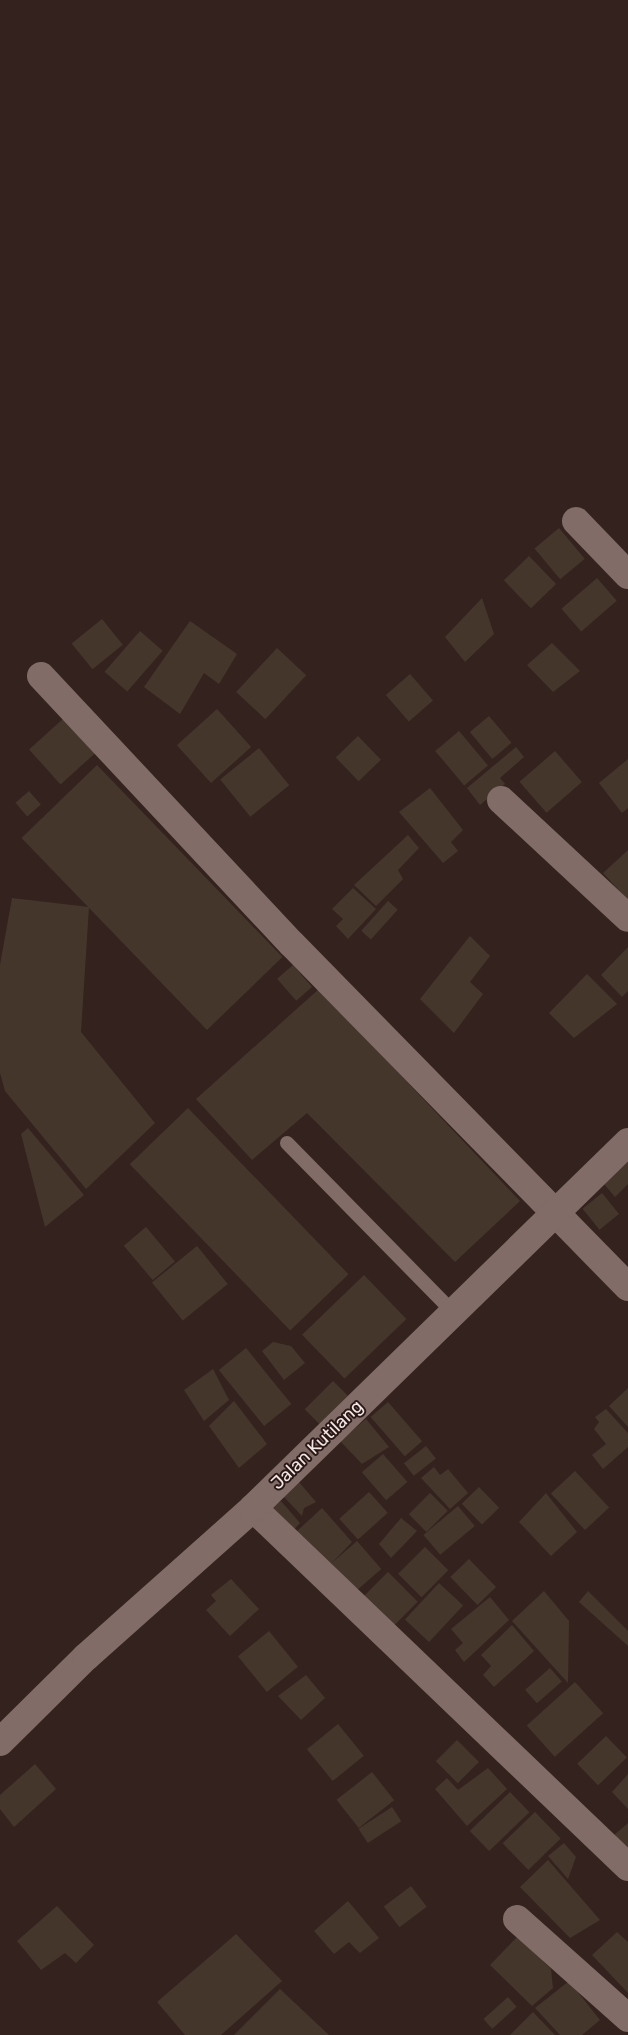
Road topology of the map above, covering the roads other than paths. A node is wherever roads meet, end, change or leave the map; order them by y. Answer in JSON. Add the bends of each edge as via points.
{"nodes":[{"id":1,"x":576,"y":521,"type":"dead end"},
{"id":2,"x":628,"y":575,"type":"edge"},
{"id":3,"x":41,"y":676,"type":"dead end"},
{"id":4,"x":501,"y":800,"type":"dead end"},
{"id":5,"x":628,"y":918,"type":"edge"},
{"id":6,"x":628,"y":1142,"type":"edge"},
{"id":7,"x":287,"y":1143,"type":"dead end"},
{"id":8,"x":555,"y":1213,"type":"junction"},
{"id":9,"x":628,"y":1287,"type":"edge"},
{"id":10,"x":453,"y":1312,"type":"junction"},
{"id":11,"x":253,"y":1508,"type":"junction"},
{"id":12,"x":0,"y":1742,"type":"edge"},
{"id":13,"x":628,"y":1867,"type":"edge"},
{"id":14,"x":517,"y":1919,"type":"dead end"},
{"id":15,"x":628,"y":2018,"type":"edge"}],
"edges":[{"from":1,"to":2,"type":"street"},
{"from":3,"to":8,"type":"street","via":[[292,944]]},
{"from":4,"to":5,"type":"street"},
{"from":6,"to":8,"type":"street","name":"Jalan Kutilang"},
{"from":7,"to":10,"type":"lane"},
{"from":8,"to":9,"type":"street"},
{"from":8,"to":10,"type":"street","name":"Jalan Kutilang"},
{"from":10,"to":11,"type":"street","name":"Jalan Kutilang"},
{"from":11,"to":12,"type":"street","name":"Jalan Kutilang","via":[[86,1657]]},
{"from":11,"to":13,"type":"street"},
{"from":14,"to":15,"type":"street"}]}
